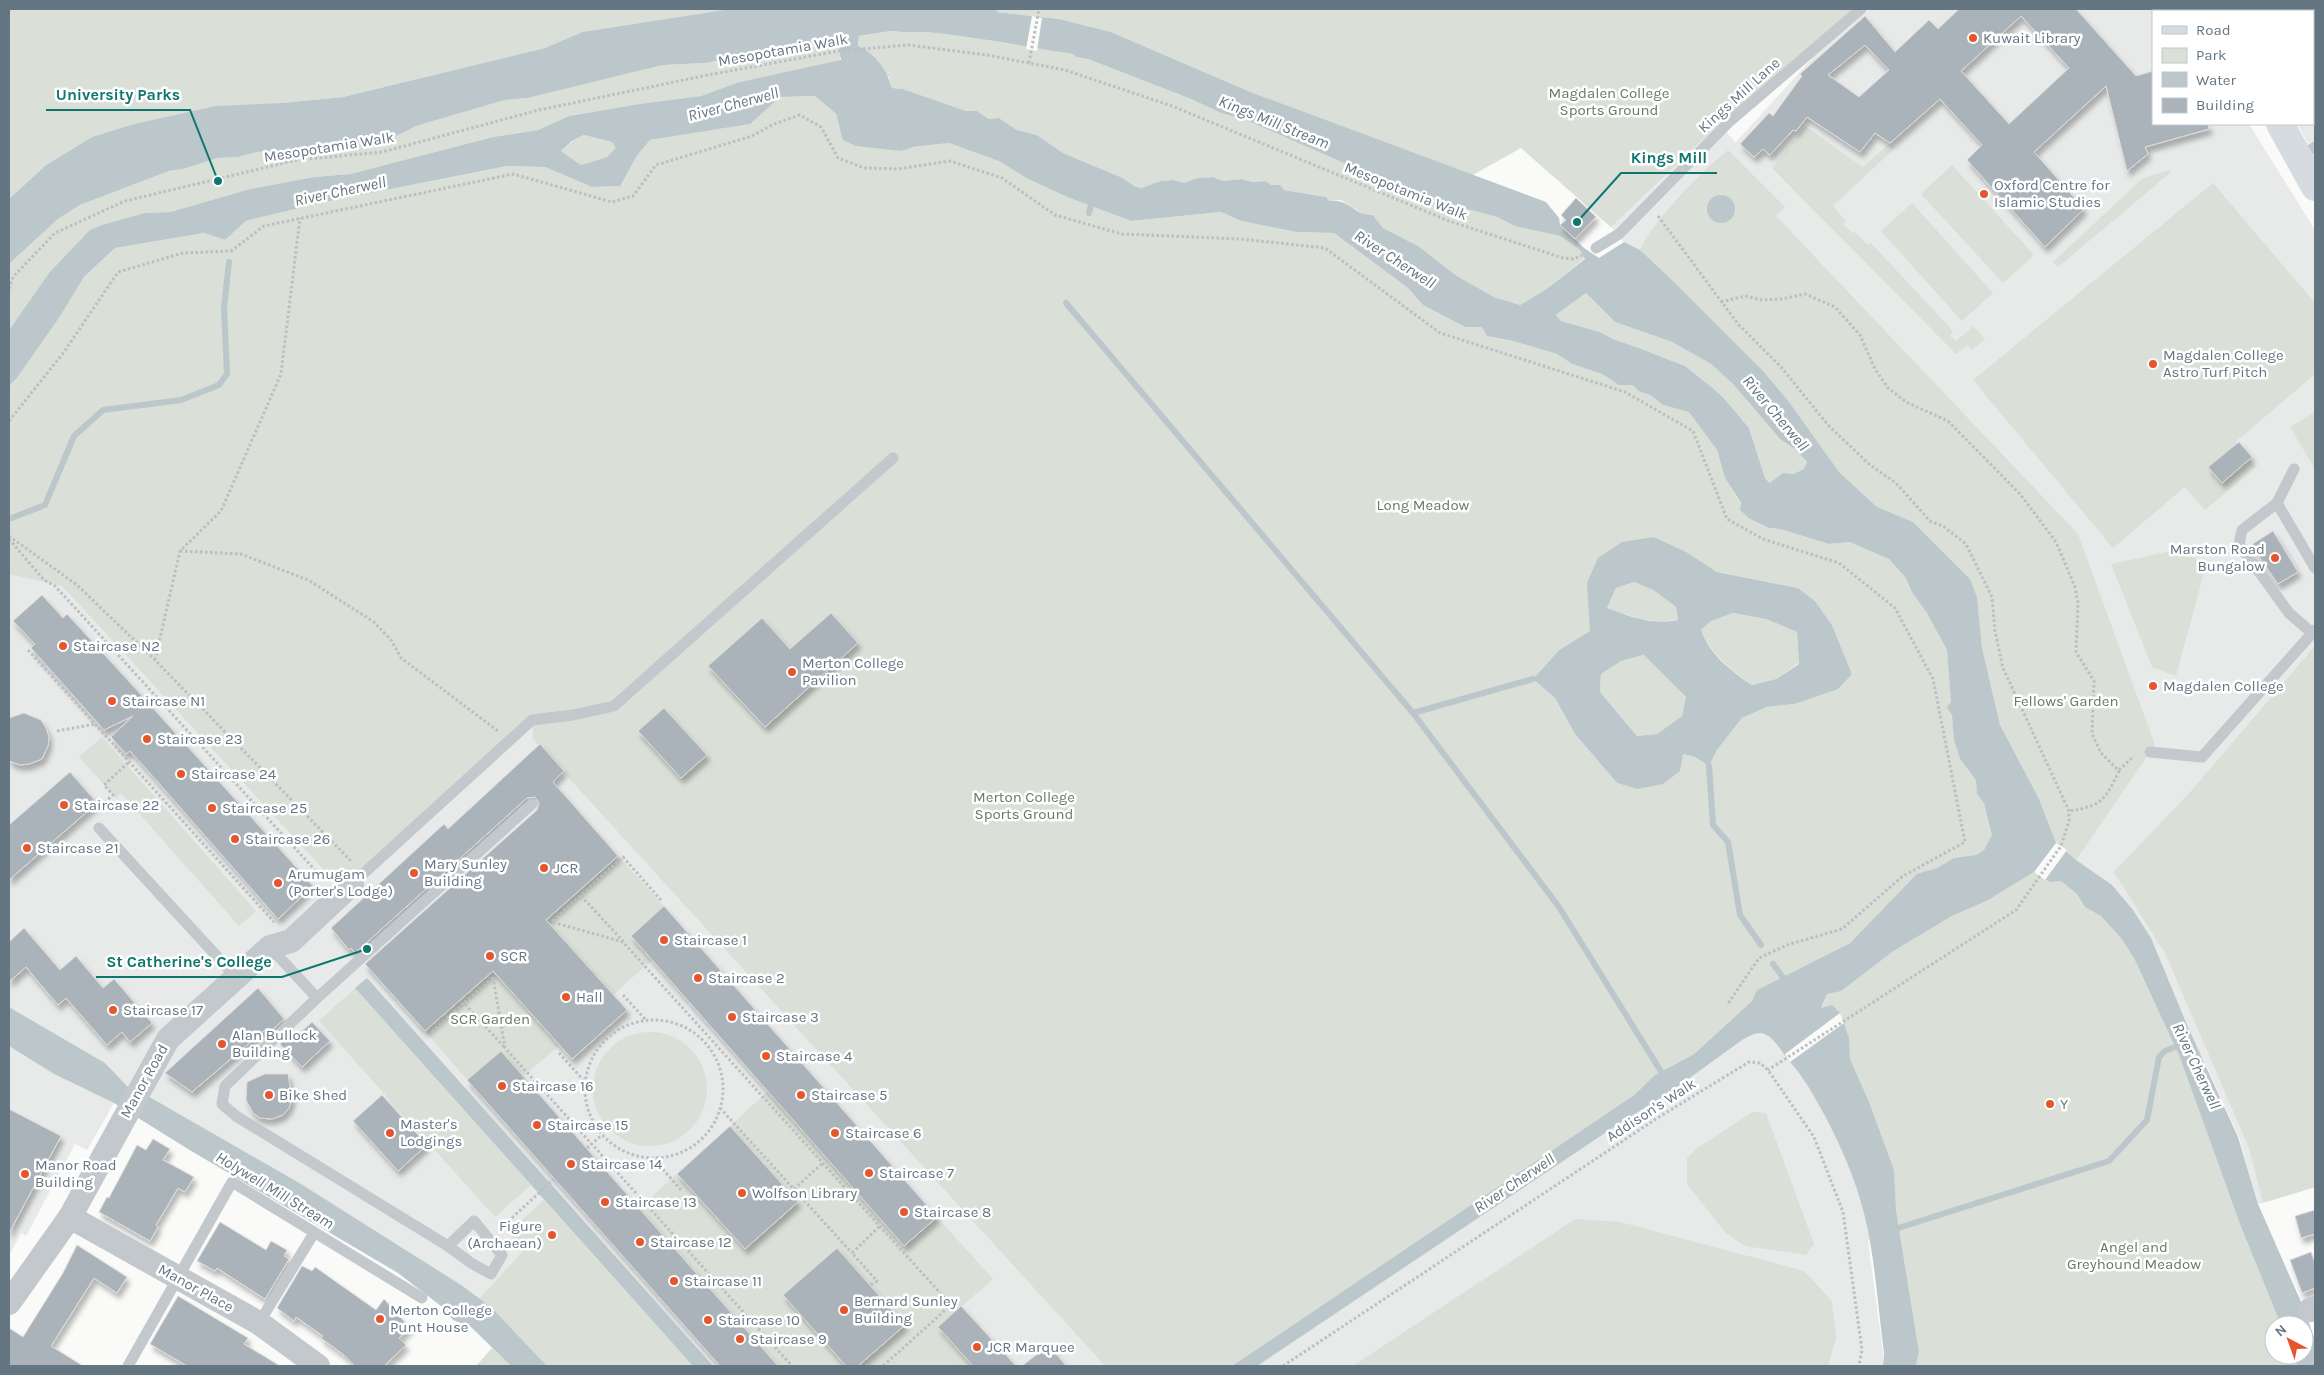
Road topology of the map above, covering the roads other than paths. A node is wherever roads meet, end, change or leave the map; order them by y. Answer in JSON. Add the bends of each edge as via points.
{"nodes":[{"id":1,"x":1861,"y":9,"type":"edge"},
{"id":2,"x":2281,"y":125,"type":"edge"},
{"id":3,"x":2306,"y":152,"type":"edge"},
{"id":4,"x":2315,"y":187,"type":"edge"},
{"id":5,"x":1596,"y":248,"type":"dead end"},
{"id":6,"x":893,"y":458,"type":"dead end"},
{"id":7,"x":2294,"y":469,"type":"dead end"},
{"id":8,"x":2278,"y":503,"type":"junction"},
{"id":9,"x":2315,"y":568,"type":"edge"},
{"id":10,"x":2314,"y":632,"type":"edge"},
{"id":11,"x":2150,"y":752,"type":"road end"},
{"id":12,"x":532,"y":804,"type":"dead end"},
{"id":13,"x":98,"y":828,"type":"road end"},
{"id":14,"x":352,"y":885,"type":"joint"},
{"id":15,"x":280,"y":944,"type":"junction"},
{"id":16,"x":236,"y":977,"type":"junction"},
{"id":17,"x":317,"y":998,"type":"junction"},
{"id":18,"x":70,"y":1217,"type":"junction"},
{"id":19,"x":314,"y":1233,"type":"junction"},
{"id":20,"x":448,"y":1246,"type":"junction"},
{"id":21,"x":178,"y":1279,"type":"junction"},
{"id":22,"x":422,"y":1298,"type":"dead end"},
{"id":23,"x":9,"y":1303,"type":"edge"},
{"id":24,"x":259,"y":1323,"type":"junction"},
{"id":25,"x":128,"y":1366,"type":"edge"},
{"id":26,"x":318,"y":1366,"type":"edge"}],
"edges":[{"from":1,"to":5,"type":"lane","name":"Kings Mill Lane","via":[[1730,121],[1619,234]]},
{"from":2,"to":3,"type":"main road"},
{"from":3,"to":4,"type":"main road"},
{"from":6,"to":14,"type":"lane","via":[[614,706],[532,720]]},
{"from":7,"to":8,"type":"lane"},
{"from":8,"to":9,"type":"lane"},
{"from":8,"to":10,"type":"lane","via":[[2242,530],[2239,544],[2289,613]]},
{"from":10,"to":11,"type":"lane","via":[[2202,757]]},
{"from":12,"to":17,"type":"lane"},
{"from":13,"to":16,"type":"lane"},
{"from":14,"to":15,"type":"street","name":"Manor Road"},
{"from":15,"to":16,"type":"street","name":"Manor Road"},
{"from":15,"to":17,"type":"lane"},
{"from":16,"to":18,"type":"street","name":"Manor Road","via":[[168,1039]]},
{"from":17,"to":20,"type":"lane","via":[[225,1086],[222,1104],[236,1116]]},
{"from":18,"to":21,"type":"street","name":"Manor Place"},
{"from":18,"to":23,"type":"street","name":"Manor Road"},
{"from":19,"to":21,"type":"lane","via":[[232,1182]]},
{"from":19,"to":22,"type":"lane"},
{"from":19,"to":24,"type":"lane"},
{"from":20,"to":20,"type":"lane","via":[[471,1264],[491,1274],[502,1255],[474,1221]]},
{"from":21,"to":24,"type":"street","name":"Manor Place"},
{"from":21,"to":25,"type":"lane"},
{"from":24,"to":26,"type":"street","name":"Manor Place"}]}
